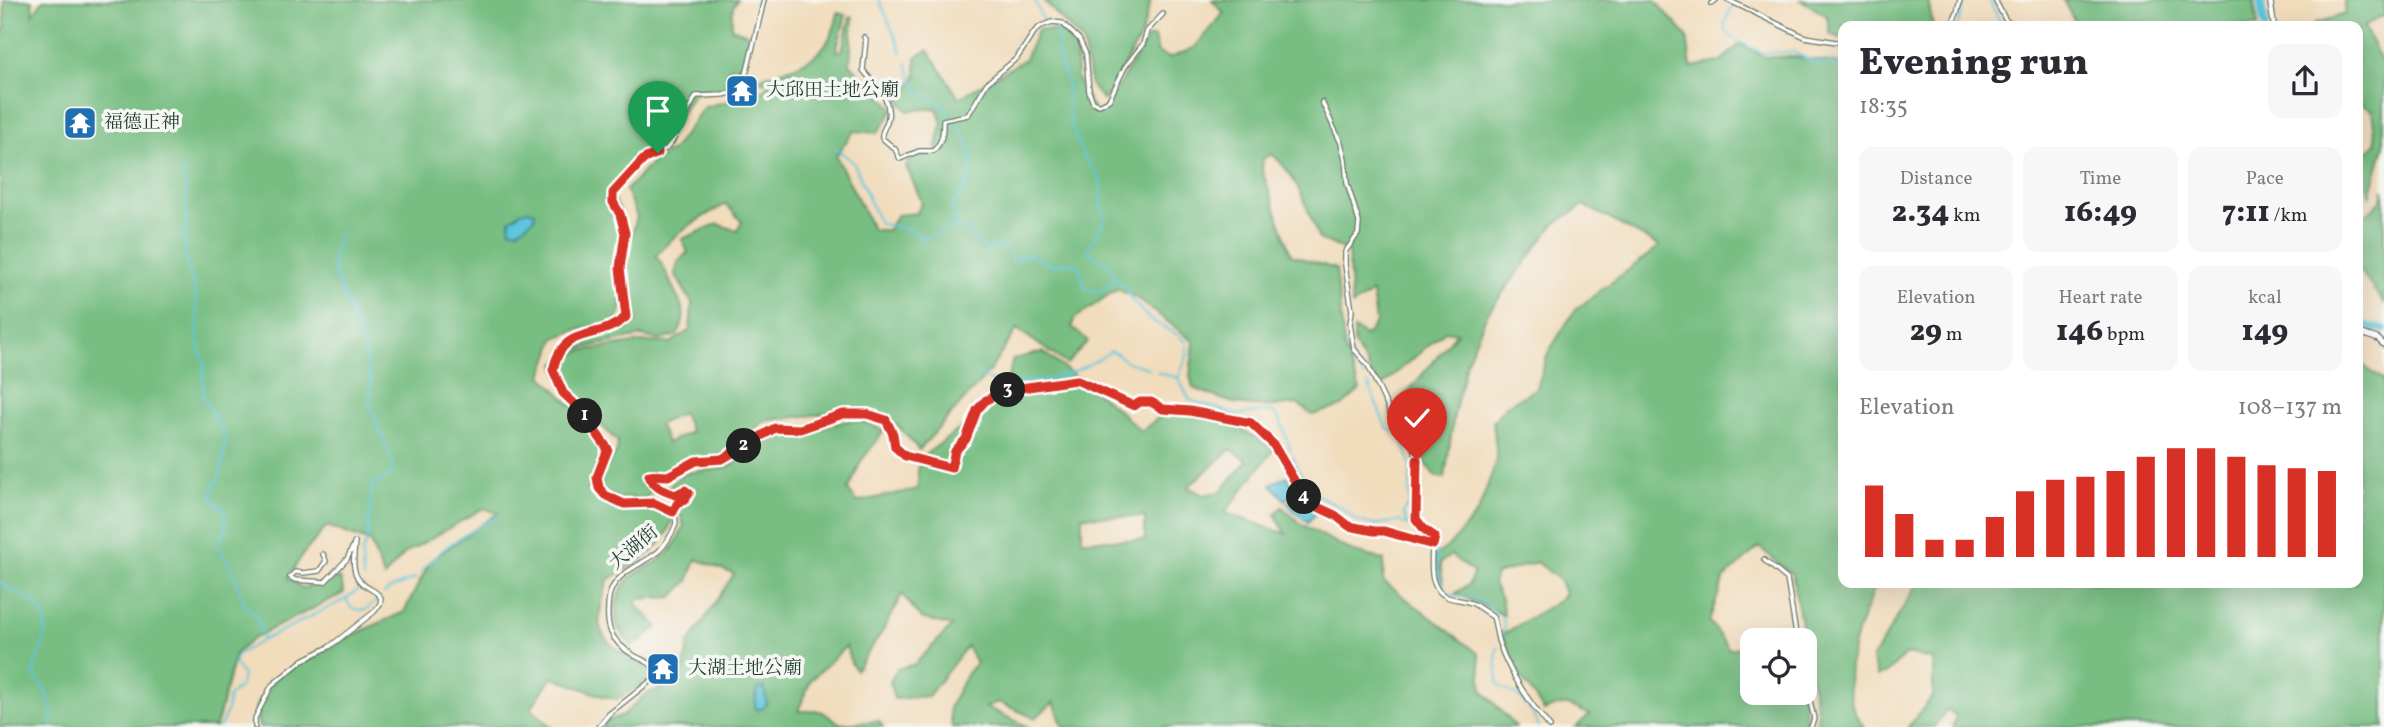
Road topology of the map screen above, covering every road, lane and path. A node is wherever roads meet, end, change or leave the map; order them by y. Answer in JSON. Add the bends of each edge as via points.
{"nodes":[{"id":1,"x":764,"y":0,"type":"edge"},
{"id":2,"x":1716,"y":0,"type":"edge"},
{"id":3,"x":1728,"y":0,"type":"edge"},
{"id":4,"x":1960,"y":0,"type":"edge"},
{"id":5,"x":1994,"y":0,"type":"edge"},
{"id":6,"x":2270,"y":0,"type":"edge"},
{"id":7,"x":1711,"y":5,"type":"dead end"},
{"id":8,"x":1163,"y":14,"type":"dead end"},
{"id":9,"x":1953,"y":21,"type":"edge"},
{"id":10,"x":2006,"y":21,"type":"edge"},
{"id":11,"x":2273,"y":21,"type":"edge"},
{"id":12,"x":864,"y":37,"type":"dead end"},
{"id":13,"x":1838,"y":42,"type":"edge"},
{"id":14,"x":1322,"y":102,"type":"dead end"},
{"id":15,"x":2363,"y":334,"type":"edge"},
{"id":16,"x":2384,"y":345,"type":"edge"},
{"id":17,"x":673,"y":512,"type":"junction"},
{"id":18,"x":1433,"y":545,"type":"junction"},
{"id":19,"x":323,"y":554,"type":"dead end"},
{"id":20,"x":1764,"y":560,"type":"dead end"},
{"id":21,"x":1795,"y":628,"type":"edge"},
{"id":22,"x":1811,"y":705,"type":"edge"},
{"id":23,"x":255,"y":727,"type":"edge"},
{"id":24,"x":598,"y":727,"type":"edge"},
{"id":25,"x":1550,"y":727,"type":"edge"},
{"id":26,"x":1811,"y":727,"type":"edge"}],
"edges":[{"from":1,"to":17,"type":"street","name":"大湖街","via":[[747,71],[735,92],[696,96],[672,142],[644,159],[613,193],[625,233],[620,268],[626,317],[605,331],[573,338],[561,348],[553,370],[563,393],[608,449],[597,477],[601,492],[617,502],[654,503]]},
{"from":2,"to":7,"type":"street"},
{"from":3,"to":13,"type":"street","via":[[1805,37]]},
{"from":4,"to":9,"type":"street"},
{"from":5,"to":10,"type":"street"},
{"from":6,"to":11,"type":"street"},
{"from":8,"to":12,"type":"street","via":[[1125,67],[1109,100],[1099,105],[1093,102],[1086,54],[1079,39],[1062,23],[1052,22],[1035,31],[1017,58],[987,83],[968,115],[943,120],[939,146],[900,159],[882,138],[888,120],[886,98],[863,71]]},
{"from":14,"to":18,"type":"street","via":[[1341,142],[1359,222],[1358,234],[1345,251],[1354,349],[1368,365],[1394,421],[1410,438],[1419,468],[1416,519],[1435,537]]},
{"from":15,"to":16,"type":"street"},
{"from":17,"to":18,"type":"street","via":[[689,493],[661,490],[649,475],[668,476],[696,461],[722,459],[775,428],[800,429],[843,414],[867,414],[886,420],[905,456],[947,469],[986,400],[1007,390],[1076,380],[1134,406],[1151,402],[1163,409],[1251,423],[1273,444],[1307,502],[1349,526]]},
{"from":17,"to":24,"type":"street","name":"大湖街","via":[[676,524],[672,534],[660,550],[613,584],[608,603],[610,633],[623,648],[652,665],[654,676]]},
{"from":18,"to":25,"type":"street","via":[[1432,578],[1438,590],[1493,617],[1510,670]]},
{"from":19,"to":23,"type":"street","via":[[326,561],[319,571],[290,576],[325,582],[347,559],[355,541],[357,578],[378,592],[380,604],[272,685]]},
{"from":20,"to":21,"type":"street","via":[[1787,579]]},
{"from":22,"to":26,"type":"street"}]}
